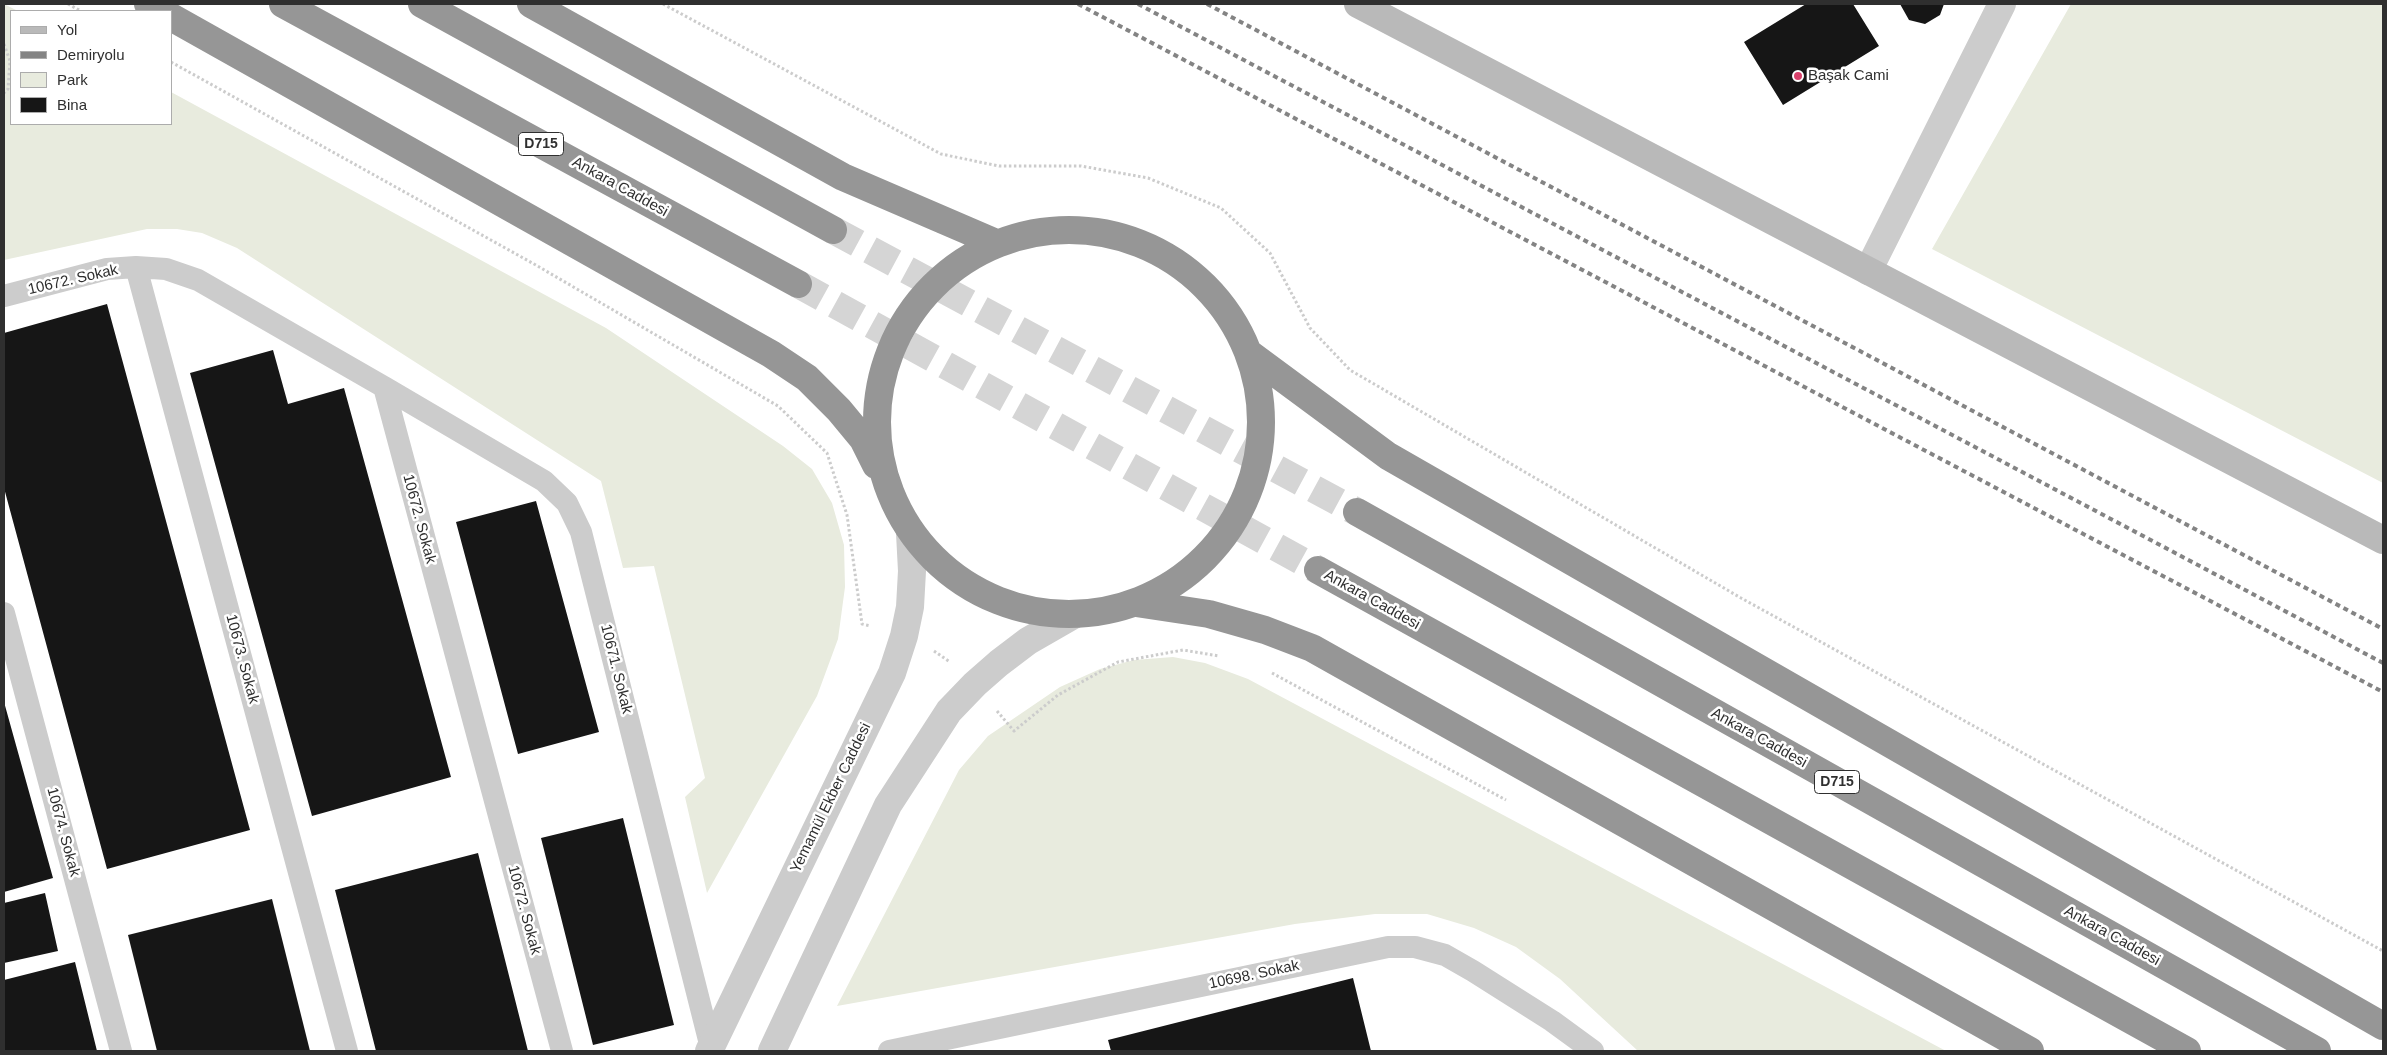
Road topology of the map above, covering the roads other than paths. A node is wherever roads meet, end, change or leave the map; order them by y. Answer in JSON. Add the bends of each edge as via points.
{"nodes":[{"id":1,"x":148,"y":4,"type":"edge"},
{"id":2,"x":283,"y":4,"type":"edge"},
{"id":3,"x":422,"y":4,"type":"edge"},
{"id":4,"x":531,"y":4,"type":"edge"},
{"id":5,"x":1358,"y":4,"type":"edge"},
{"id":6,"x":2002,"y":4,"type":"edge"},
{"id":7,"x":159,"y":10,"type":"edge"},
{"id":8,"x":172,"y":18,"type":"edge"},
{"id":9,"x":833,"y":230,"type":"tunnel mouth"},
{"id":10,"x":994,"y":242,"type":"junction"},
{"id":11,"x":136,"y":267,"type":"junction"},
{"id":12,"x":1868,"y":270,"type":"junction"},
{"id":13,"x":798,"y":284,"type":"tunnel mouth"},
{"id":14,"x":4,"y":296,"type":"edge"},
{"id":15,"x":1250,"y":354,"type":"junction"},
{"id":16,"x":384,"y":387,"type":"junction"},
{"id":17,"x":885,"y":482,"type":"junction"},
{"id":18,"x":1357,"y":512,"type":"tunnel mouth"},
{"id":19,"x":910,"y":533,"type":"junction"},
{"id":20,"x":2383,"y":540,"type":"edge"},
{"id":21,"x":1318,"y":570,"type":"tunnel mouth"},
{"id":22,"x":1136,"y":603,"type":"junction"},
{"id":23,"x":4,"y":613,"type":"edge"},
{"id":24,"x":1075,"y":614,"type":"junction"},
{"id":25,"x":2383,"y":1026,"type":"edge"},
{"id":26,"x":710,"y":1050,"type":"edge"},
{"id":27,"x":1587,"y":1050,"type":"edge"},
{"id":28,"x":121,"y":1051,"type":"edge"},
{"id":29,"x":347,"y":1051,"type":"edge"},
{"id":30,"x":562,"y":1051,"type":"edge"},
{"id":31,"x":772,"y":1051,"type":"edge"},
{"id":32,"x":889,"y":1051,"type":"edge"},
{"id":33,"x":2030,"y":1051,"type":"edge"},
{"id":34,"x":2186,"y":1051,"type":"edge"},
{"id":35,"x":2317,"y":1051,"type":"edge"}],
"edges":[{"from":1,"to":7,"type":"highway"},
{"from":2,"to":13,"type":"highway","name":"Ankara Caddesi","number":"D715"},
{"from":3,"to":9,"type":"highway"},
{"from":4,"to":10,"type":"highway","via":[[843,177]]},
{"from":5,"to":12,"type":"street"},
{"from":6,"to":12,"type":"street"},
{"from":8,"to":17,"type":"highway","via":[[771,354],[807,378],[839,410],[863,439]]},
{"from":10,"to":15,"type":"highway","via":[[1054,228],[1116,233],[1173,258],[1213,294]]},
{"from":10,"to":17,"type":"highway","via":[[945,272],[907,315],[895,341],[883,368],[876,424]]},
{"from":11,"to":14,"type":"lane","name":"10672. Sokak","via":[[107,269]]},
{"from":11,"to":16,"type":"lane","name":"10672. Sokak","via":[[166,269],[198,280]]},
{"from":11,"to":29,"type":"lane","name":"10673. Sokak"},
{"from":12,"to":20,"type":"street"},
{"from":15,"to":22,"type":"highway","via":[[1262,414],[1255,474],[1230,529],[1189,574]]},
{"from":15,"to":25,"type":"highway","via":[[1388,456]]},
{"from":16,"to":26,"type":"lane","name":"10671. Sokak","via":[[544,481],[567,502],[584,542]]},
{"from":16,"to":30,"type":"lane","name":"10672. Sokak"},
{"from":17,"to":19,"type":"highway"},
{"from":18,"to":35,"type":"highway","name":"Ankara Caddesi","number":"D715"},
{"from":19,"to":24,"type":"highway","via":[[948,572],[995,601],[1048,614]]},
{"from":19,"to":26,"type":"street","name":"Yemamül Ekber Caddesi","via":[[910,607],[892,673]]},
{"from":21,"to":34,"type":"highway","name":"Ankara Caddesi"},
{"from":22,"to":24,"type":"highway","via":[[1092,614]]},
{"from":22,"to":33,"type":"highway","via":[[1209,614],[1312,648]]},
{"from":23,"to":28,"type":"lane","name":"10674. Sokak"},
{"from":24,"to":31,"type":"street","via":[[1028,641],[974,684],[949,711],[888,805]]},
{"from":27,"to":32,"type":"lane","name":"10698. Sokak","via":[[1552,1021],[1473,971],[1444,956],[1415,947],[1388,947]]}]}
